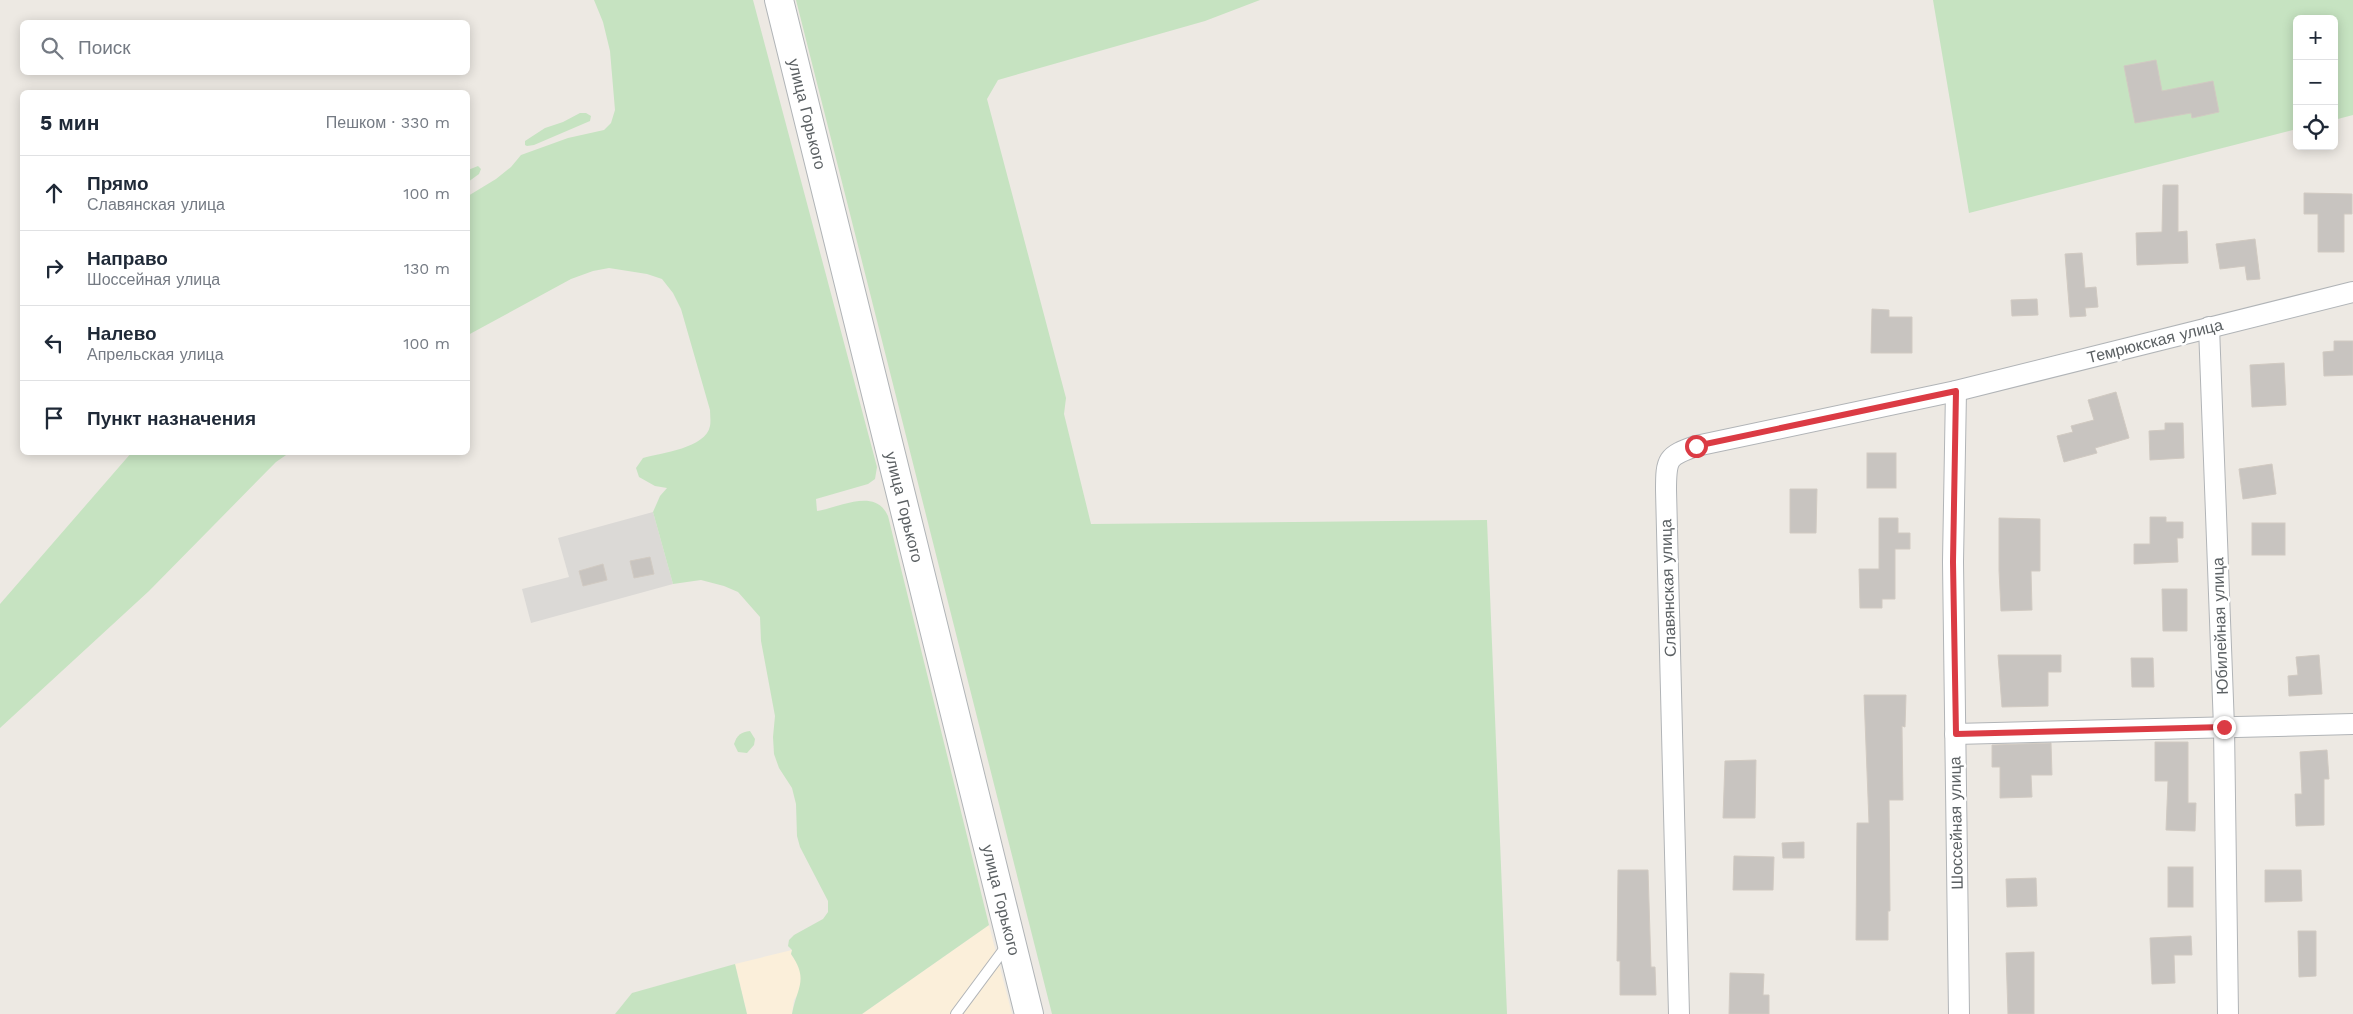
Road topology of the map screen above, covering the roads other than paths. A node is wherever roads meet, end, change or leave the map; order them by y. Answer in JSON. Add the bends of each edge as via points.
{"nodes":[{"id":1,"x":779,"y":0,"type":"edge"},
{"id":2,"x":2353,"y":292,"type":"edge"},
{"id":3,"x":2209,"y":327,"type":"junction"},
{"id":4,"x":1956,"y":391,"type":"junction"},
{"id":5,"x":2353,"y":724,"type":"edge"},
{"id":6,"x":2224,"y":727,"type":"junction"},
{"id":7,"x":1956,"y":734,"type":"junction"},
{"id":8,"x":1011,"y":940,"type":"junction"},
{"id":9,"x":956,"y":1014,"type":"edge"},
{"id":10,"x":1029,"y":1014,"type":"edge"},
{"id":11,"x":1679,"y":1014,"type":"edge"},
{"id":12,"x":1959,"y":1014,"type":"edge"},
{"id":13,"x":2228,"y":1014,"type":"edge"}],
"edges":[{"from":1,"to":8,"type":"main road","name":"улица Горького"},
{"from":2,"to":3,"type":"street","name":"Темрюкская улица"},
{"from":3,"to":4,"type":"street","name":"Темрюкская улица"},
{"from":3,"to":6,"type":"street","name":"Юбилейная улица"},
{"from":4,"to":7,"type":"street","name":"Шоссейная улица","via":[[1953,562]]},
{"from":4,"to":11,"type":"street","name":"Славянская улица","via":[[1696,446],[1675,453],[1669,459],[1666,490]]},
{"from":5,"to":6,"type":"street"},
{"from":6,"to":7,"type":"street"},
{"from":6,"to":13,"type":"street","name":"Юбилейная улица"},
{"from":7,"to":12,"type":"street","name":"Шоссейная улица"},
{"from":8,"to":9,"type":"lane"},
{"from":8,"to":10,"type":"main road","name":"улица Горького"}]}
